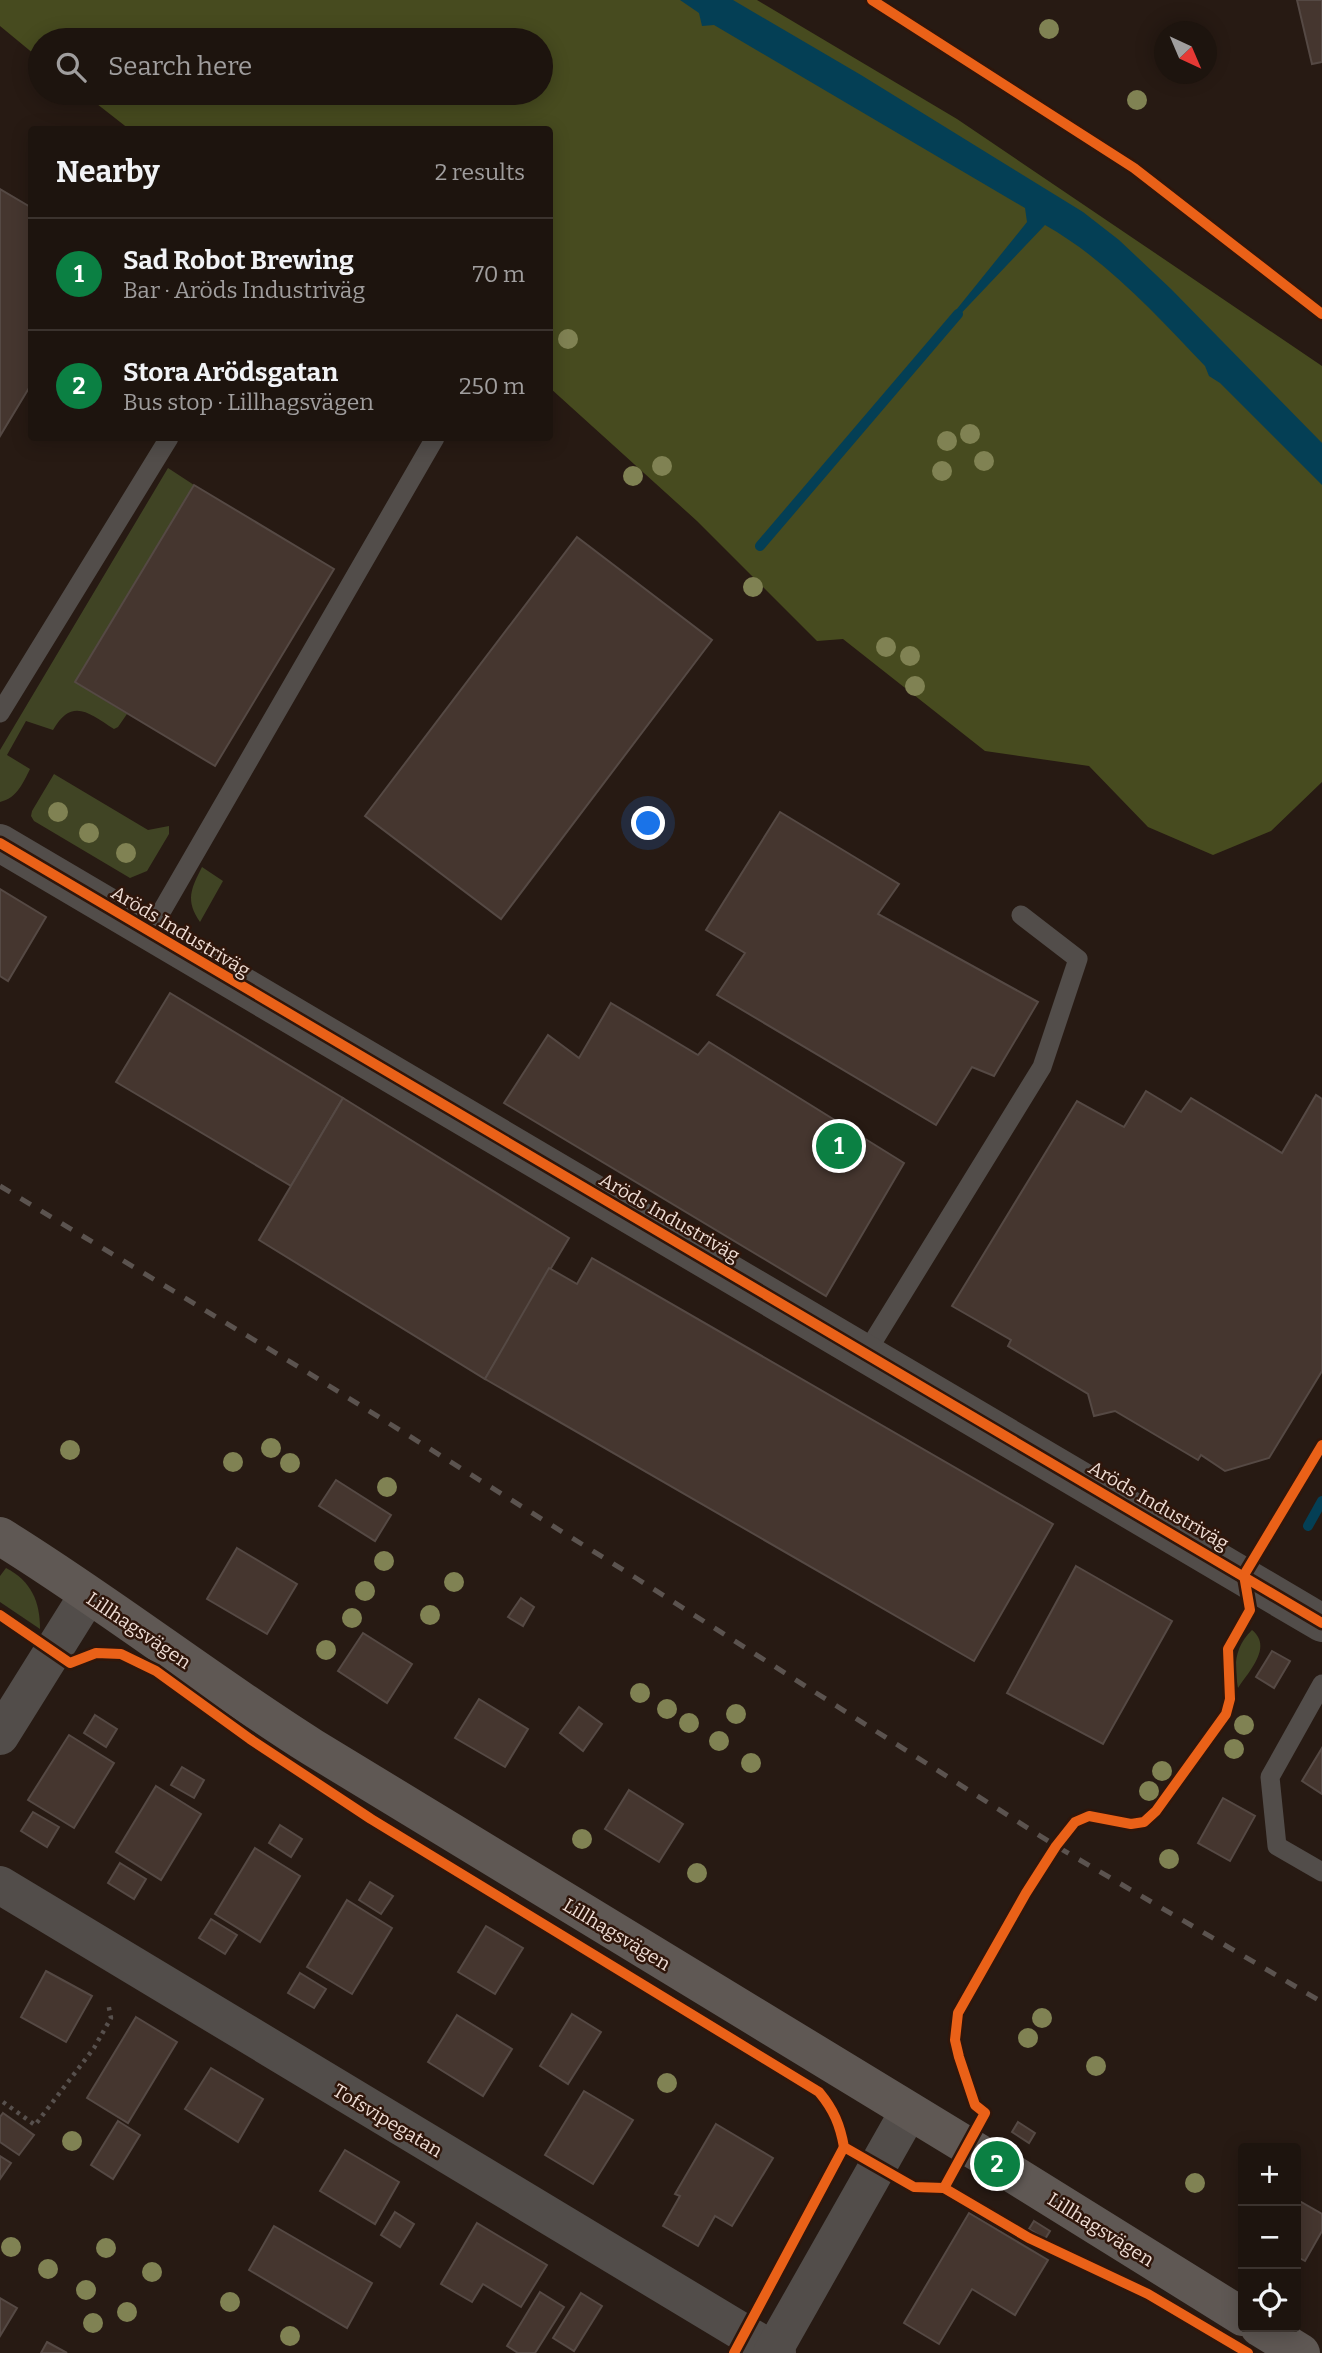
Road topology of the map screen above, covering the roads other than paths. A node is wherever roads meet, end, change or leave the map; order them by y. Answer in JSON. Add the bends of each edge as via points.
{"nodes":[{"id":1,"x":167,"y":441,"type":"edge"},
{"id":2,"x":433,"y":441,"type":"edge"},
{"id":3,"x":0,"y":713,"type":"edge"},
{"id":4,"x":0,"y":843,"type":"edge"},
{"id":5,"x":1021,"y":915,"type":"dead end"},
{"id":6,"x":149,"y":933,"type":"junction"},
{"id":7,"x":866,"y":1353,"type":"junction"},
{"id":8,"x":0,"y":1536,"type":"edge"},
{"id":9,"x":88,"y":1595,"type":"junction"},
{"id":10,"x":1322,"y":1623,"type":"edge"},
{"id":11,"x":1322,"y":1684,"type":"edge"},
{"id":12,"x":0,"y":1736,"type":"edge"},
{"id":13,"x":1322,"y":1872,"type":"edge"},
{"id":14,"x":0,"y":1885,"type":"edge"},
{"id":15,"x":909,"y":2111,"type":"junction"},
{"id":16,"x":1238,"y":2314,"type":"edge"},
{"id":17,"x":1267,"y":2332,"type":"edge"},
{"id":18,"x":774,"y":2352,"type":"edge"},
{"id":19,"x":1301,"y":2353,"type":"edge"}],
"edges":[{"from":1,"to":3,"type":"lane"},
{"from":2,"to":6,"type":"lane"},
{"from":4,"to":6,"type":"street","name":"Aröds Industriväg"},
{"from":5,"to":7,"type":"lane","via":[[1078,959],[1042,1067]]},
{"from":6,"to":7,"type":"street","name":"Aröds Industriväg"},
{"from":7,"to":10,"type":"street","name":"Aröds Industriväg"},
{"from":8,"to":9,"type":"street","name":"Lillhagsvägen"},
{"from":9,"to":12,"type":"street"},
{"from":9,"to":15,"type":"street","name":"Lillhagsvägen","via":[[301,1740]]},
{"from":11,"to":13,"type":"lane","via":[[1270,1777],[1278,1846]]},
{"from":14,"to":18,"type":"street","name":"Tofsvipegatan"},
{"from":15,"to":16,"type":"street","name":"Lillhagsvägen"},
{"from":15,"to":18,"type":"street"},
{"from":17,"to":19,"type":"street"}]}
